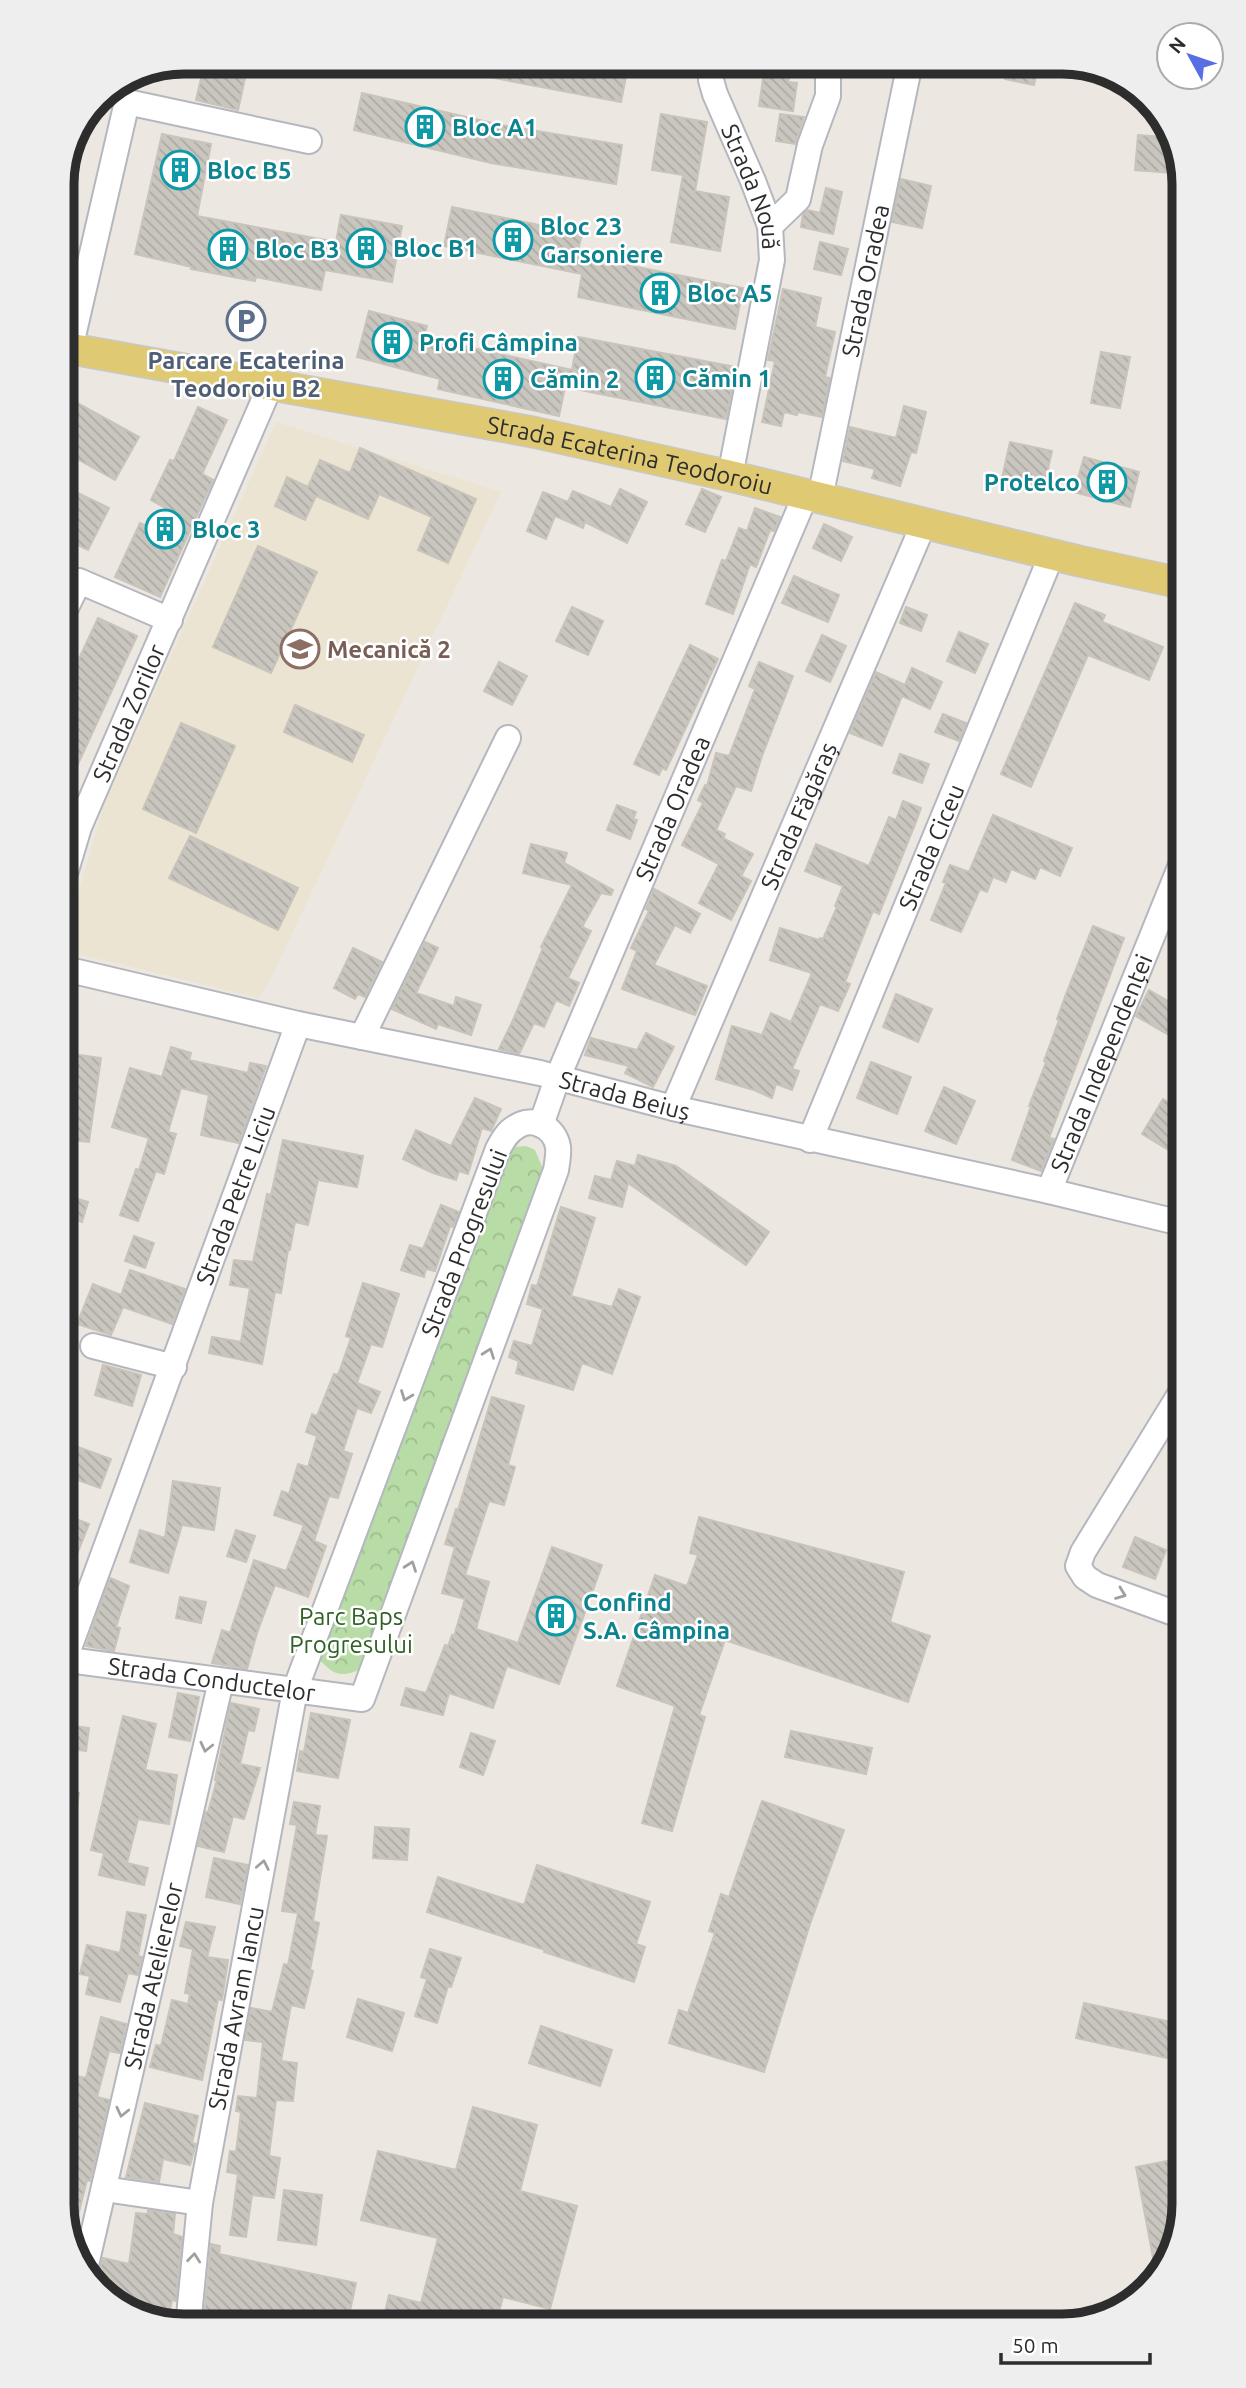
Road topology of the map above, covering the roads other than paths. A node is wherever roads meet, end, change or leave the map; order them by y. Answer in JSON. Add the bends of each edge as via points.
{"nodes":[{"id":1,"x":711,"y":74,"type":"edge"},
{"id":2,"x":828,"y":74,"type":"edge"},
{"id":3,"x":908,"y":74,"type":"edge"},
{"id":4,"x":309,"y":141,"type":"dead end"},
{"id":5,"x":770,"y":226,"type":"junction"},
{"id":6,"x":74,"y":316,"type":"edge"},
{"id":7,"x":74,"y":349,"type":"edge"},
{"id":8,"x":270,"y":386,"type":"junction"},
{"id":9,"x":730,"y":476,"type":"junction"},
{"id":10,"x":813,"y":496,"type":"junction"},
{"id":11,"x":924,"y":523,"type":"junction"},
{"id":12,"x":1052,"y":554,"type":"junction"},
{"id":13,"x":74,"y":579,"type":"edge"},
{"id":14,"x":1172,"y":581,"type":"edge"},
{"id":15,"x":170,"y":620,"type":"junction"},
{"id":16,"x":508,"y":738,"type":"dead end"},
{"id":17,"x":74,"y":844,"type":"edge"},
{"id":18,"x":1172,"y":887,"type":"edge"},
{"id":19,"x":74,"y":971,"type":"edge"},
{"id":20,"x":299,"y":1024,"type":"junction"},
{"id":21,"x":362,"y":1037,"type":"junction"},
{"id":22,"x":557,"y":1079,"type":"junction"},
{"id":23,"x":673,"y":1108,"type":"junction"},
{"id":24,"x":541,"y":1125,"type":"junction"},
{"id":25,"x":810,"y":1140,"type":"junction"},
{"id":26,"x":1049,"y":1191,"type":"junction"},
{"id":27,"x":1172,"y":1221,"type":"edge"},
{"id":28,"x":93,"y":1346,"type":"dead end"},
{"id":29,"x":174,"y":1367,"type":"junction"},
{"id":30,"x":1172,"y":1406,"type":"edge"},
{"id":31,"x":1172,"y":1612,"type":"edge"},
{"id":32,"x":74,"y":1630,"type":"edge"},
{"id":33,"x":74,"y":1661,"type":"edge"},
{"id":34,"x":221,"y":1681,"type":"junction"},
{"id":35,"x":295,"y":1690,"type":"junction"},
{"id":36,"x":104,"y":2189,"type":"junction"},
{"id":37,"x":200,"y":2203,"type":"junction"},
{"id":38,"x":87,"y":2259,"type":"edge"},
{"id":39,"x":189,"y":2314,"type":"edge"}],
"edges":[{"from":1,"to":5,"type":"street","name":"Strada Nouă","via":[[715,94]]},
{"from":2,"to":5,"type":"street","via":[[828,96],[810,145],[798,199]]},
{"from":3,"to":10,"type":"street","name":"Strada Oradea"},
{"from":4,"to":6,"type":"street","name":"Strada Ecaterina Teodoroiu","via":[[127,102]]},
{"from":5,"to":9,"type":"street","name":"Strada Nouă","via":[[772,260]]},
{"from":7,"to":8,"type":"main road","name":"Strada Ecaterina Teodoroiu"},
{"from":8,"to":9,"type":"main road","name":"Strada Ecaterina Teodoroiu","via":[[533,432]]},
{"from":8,"to":15,"type":"street","name":"Strada Zorilor"},
{"from":9,"to":10,"type":"main road","name":"Strada Ecaterina Teodoroiu"},
{"from":10,"to":11,"type":"main road","name":"Strada Ecaterina Teodoroiu"},
{"from":10,"to":22,"type":"street","name":"Strada Oradea"},
{"from":11,"to":12,"type":"main road","name":"Strada Ecaterina Teodoroiu"},
{"from":11,"to":23,"type":"street","name":"Strada Făgăraș"},
{"from":12,"to":14,"type":"main road","name":"Strada Ecaterina Teodoroiu"},
{"from":12,"to":25,"type":"street","name":"Strada Ciceu"},
{"from":13,"to":15,"type":"street","name":"Strada Zorilor"},
{"from":15,"to":17,"type":"street","name":"Strada Zorilor"},
{"from":16,"to":21,"type":"street"},
{"from":18,"to":26,"type":"street","name":"Strada Independenței"},
{"from":19,"to":20,"type":"street","name":"Strada Beiuș"},
{"from":20,"to":21,"type":"street","name":"Strada Beiuș"},
{"from":20,"to":29,"type":"street","name":"Strada Petre Liciu"},
{"from":21,"to":22,"type":"street","name":"Strada Beiuș"},
{"from":22,"to":23,"type":"street","name":"Strada Beiuș"},
{"from":22,"to":24,"type":"street","name":"Strada Oradea"},
{"from":23,"to":25,"type":"street","name":"Strada Beiuș"},
{"from":24,"to":35,"type":"street","name":"Strada Progresului","one_way":true,"via":[[517,1125],[498,1149]]},
{"from":35,"to":24,"type":"street","name":"Strada Conductelor","one_way":true,"via":[[362,1699],[556,1170],[554,1133]]},
{"from":25,"to":26,"type":"street","name":"Strada Beiuș"},
{"from":26,"to":27,"type":"street","name":"Strada Beiuș"},
{"from":28,"to":29,"type":"street"},
{"from":29,"to":32,"type":"street","name":"Strada Petre Liciu"},
{"from":30,"to":31,"type":"street","one_way":true,"via":[[1078,1566],[1097,1585]]},
{"from":33,"to":34,"type":"street","name":"Strada Conductelor"},
{"from":34,"to":35,"type":"street","name":"Strada Conductelor"},
{"from":34,"to":36,"type":"street","name":"Strada Atelierelor","one_way":true},
{"from":37,"to":35,"type":"street","name":"Strada Avram Iancu","one_way":true},
{"from":36,"to":37,"type":"street"},
{"from":36,"to":38,"type":"street","name":"Strada Atelierelor"},
{"from":39,"to":37,"type":"street","name":"Strada Avram Iancu","one_way":true}]}
